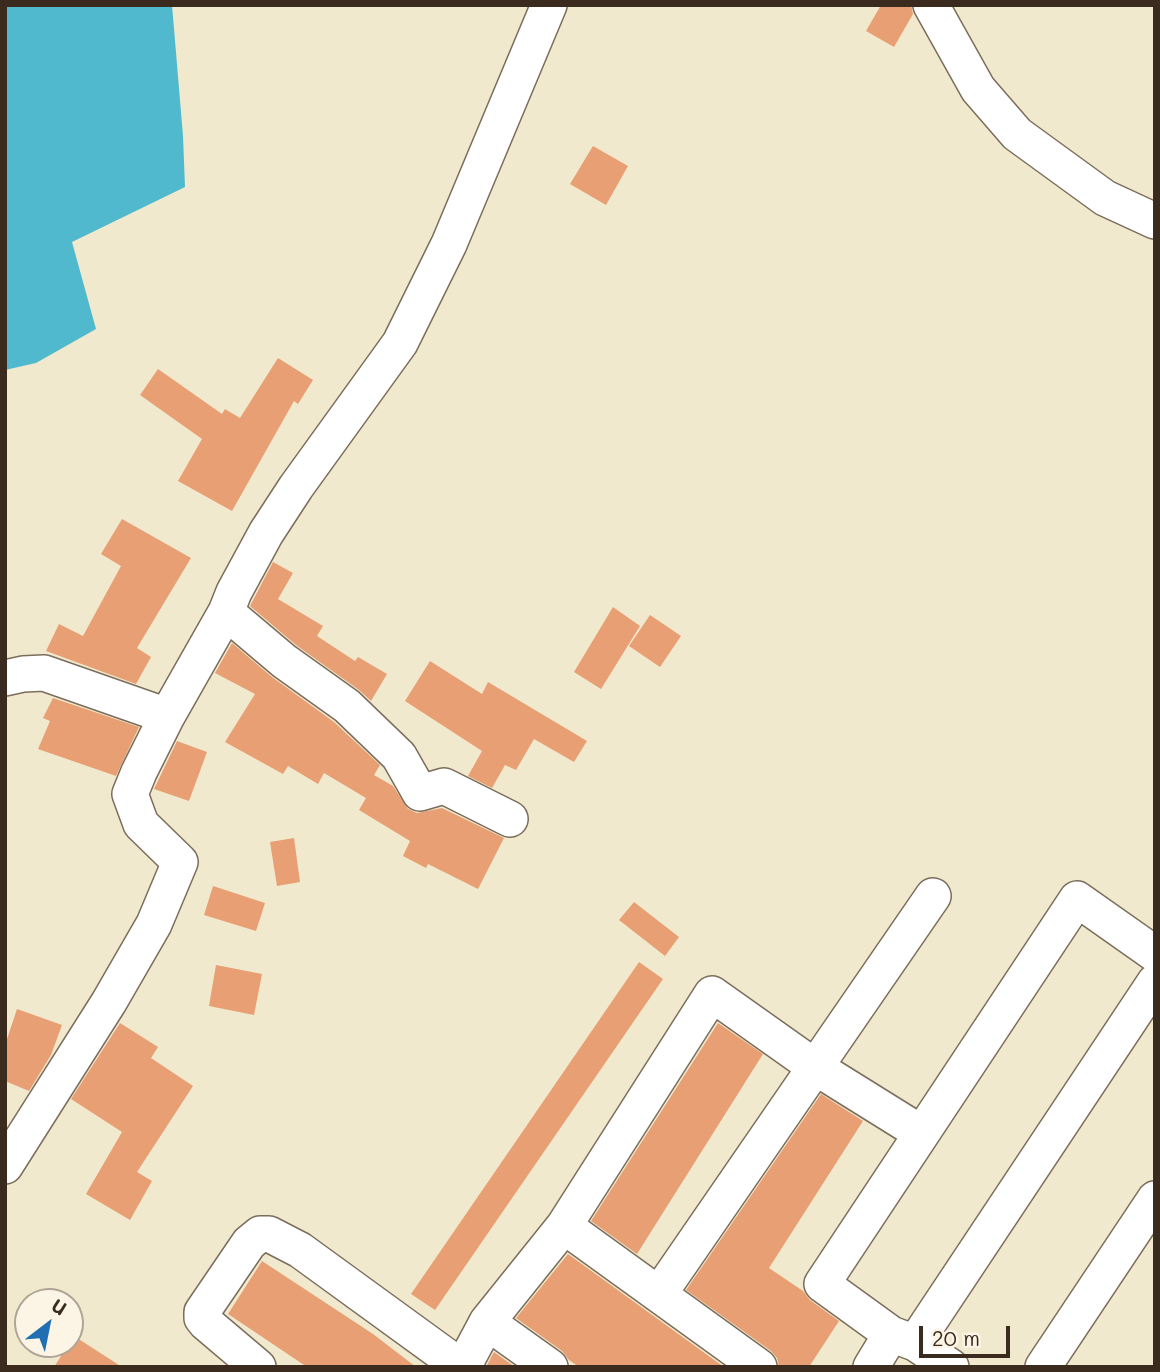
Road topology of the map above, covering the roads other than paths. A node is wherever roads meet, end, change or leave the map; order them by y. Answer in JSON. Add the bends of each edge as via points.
{"nodes":[{"id":1,"x":548,"y":5,"type":"edge"},
{"id":2,"x":931,"y":5,"type":"edge"},
{"id":3,"x":1155,"y":221,"type":"edge"},
{"id":4,"x":226,"y":612,"type":"junction"},
{"id":5,"x":5,"y":678,"type":"edge"},
{"id":6,"x":167,"y":716,"type":"junction"},
{"id":7,"x":510,"y":819,"type":"dead end"},
{"id":8,"x":933,"y":896,"type":"dead end"},
{"id":9,"x":1155,"y":954,"type":"edge"},
{"id":10,"x":1155,"y":982,"type":"edge"},
{"id":11,"x":815,"y":1067,"type":"junction"},
{"id":12,"x":921,"y":1133,"type":"junction"},
{"id":13,"x":5,"y":1166,"type":"edge"},
{"id":14,"x":1155,"y":1199,"type":"edge"},
{"id":15,"x":564,"y":1226,"type":"junction"},
{"id":16,"x":659,"y":1294,"type":"junction"},
{"id":17,"x":487,"y":1322,"type":"junction"},
{"id":18,"x":903,"y":1339,"type":"junction"},
{"id":19,"x":258,"y":1367,"type":"edge"},
{"id":20,"x":462,"y":1367,"type":"edge"},
{"id":21,"x":550,"y":1367,"type":"edge"},
{"id":22,"x":760,"y":1367,"type":"edge"},
{"id":23,"x":871,"y":1367,"type":"edge"},
{"id":24,"x":951,"y":1367,"type":"edge"},
{"id":25,"x":1043,"y":1367,"type":"edge"}],
"edges":[{"from":1,"to":4,"type":"street","via":[[449,244],[400,343],[281,510]]},
{"from":2,"to":3,"type":"street","via":[[978,89],[1017,134],[1105,198]]},
{"from":4,"to":6,"type":"street"},
{"from":4,"to":7,"type":"street","via":[[347,706],[399,756],[419,793],[444,786]]},
{"from":5,"to":6,"type":"street","via":[[44,673]]},
{"from":6,"to":13,"type":"street","via":[[131,794],[141,824],[180,862],[154,924],[116,991]]},
{"from":8,"to":11,"type":"street"},
{"from":9,"to":12,"type":"street","via":[[1077,899]]},
{"from":10,"to":18,"type":"street"},
{"from":11,"to":12,"type":"street"},
{"from":11,"to":15,"type":"street","via":[[712,994]]},
{"from":11,"to":16,"type":"street"},
{"from":12,"to":18,"type":"street","via":[[822,1284]]},
{"from":14,"to":25,"type":"street"},
{"from":15,"to":16,"type":"street"},
{"from":15,"to":17,"type":"street"},
{"from":16,"to":22,"type":"street"},
{"from":17,"to":20,"type":"street"},
{"from":17,"to":21,"type":"street"},
{"from":18,"to":23,"type":"street"},
{"from":18,"to":24,"type":"street"},
{"from":19,"to":20,"type":"street","via":[[202,1318],[202,1312],[253,1238],[268,1234],[300,1250]]}]}
